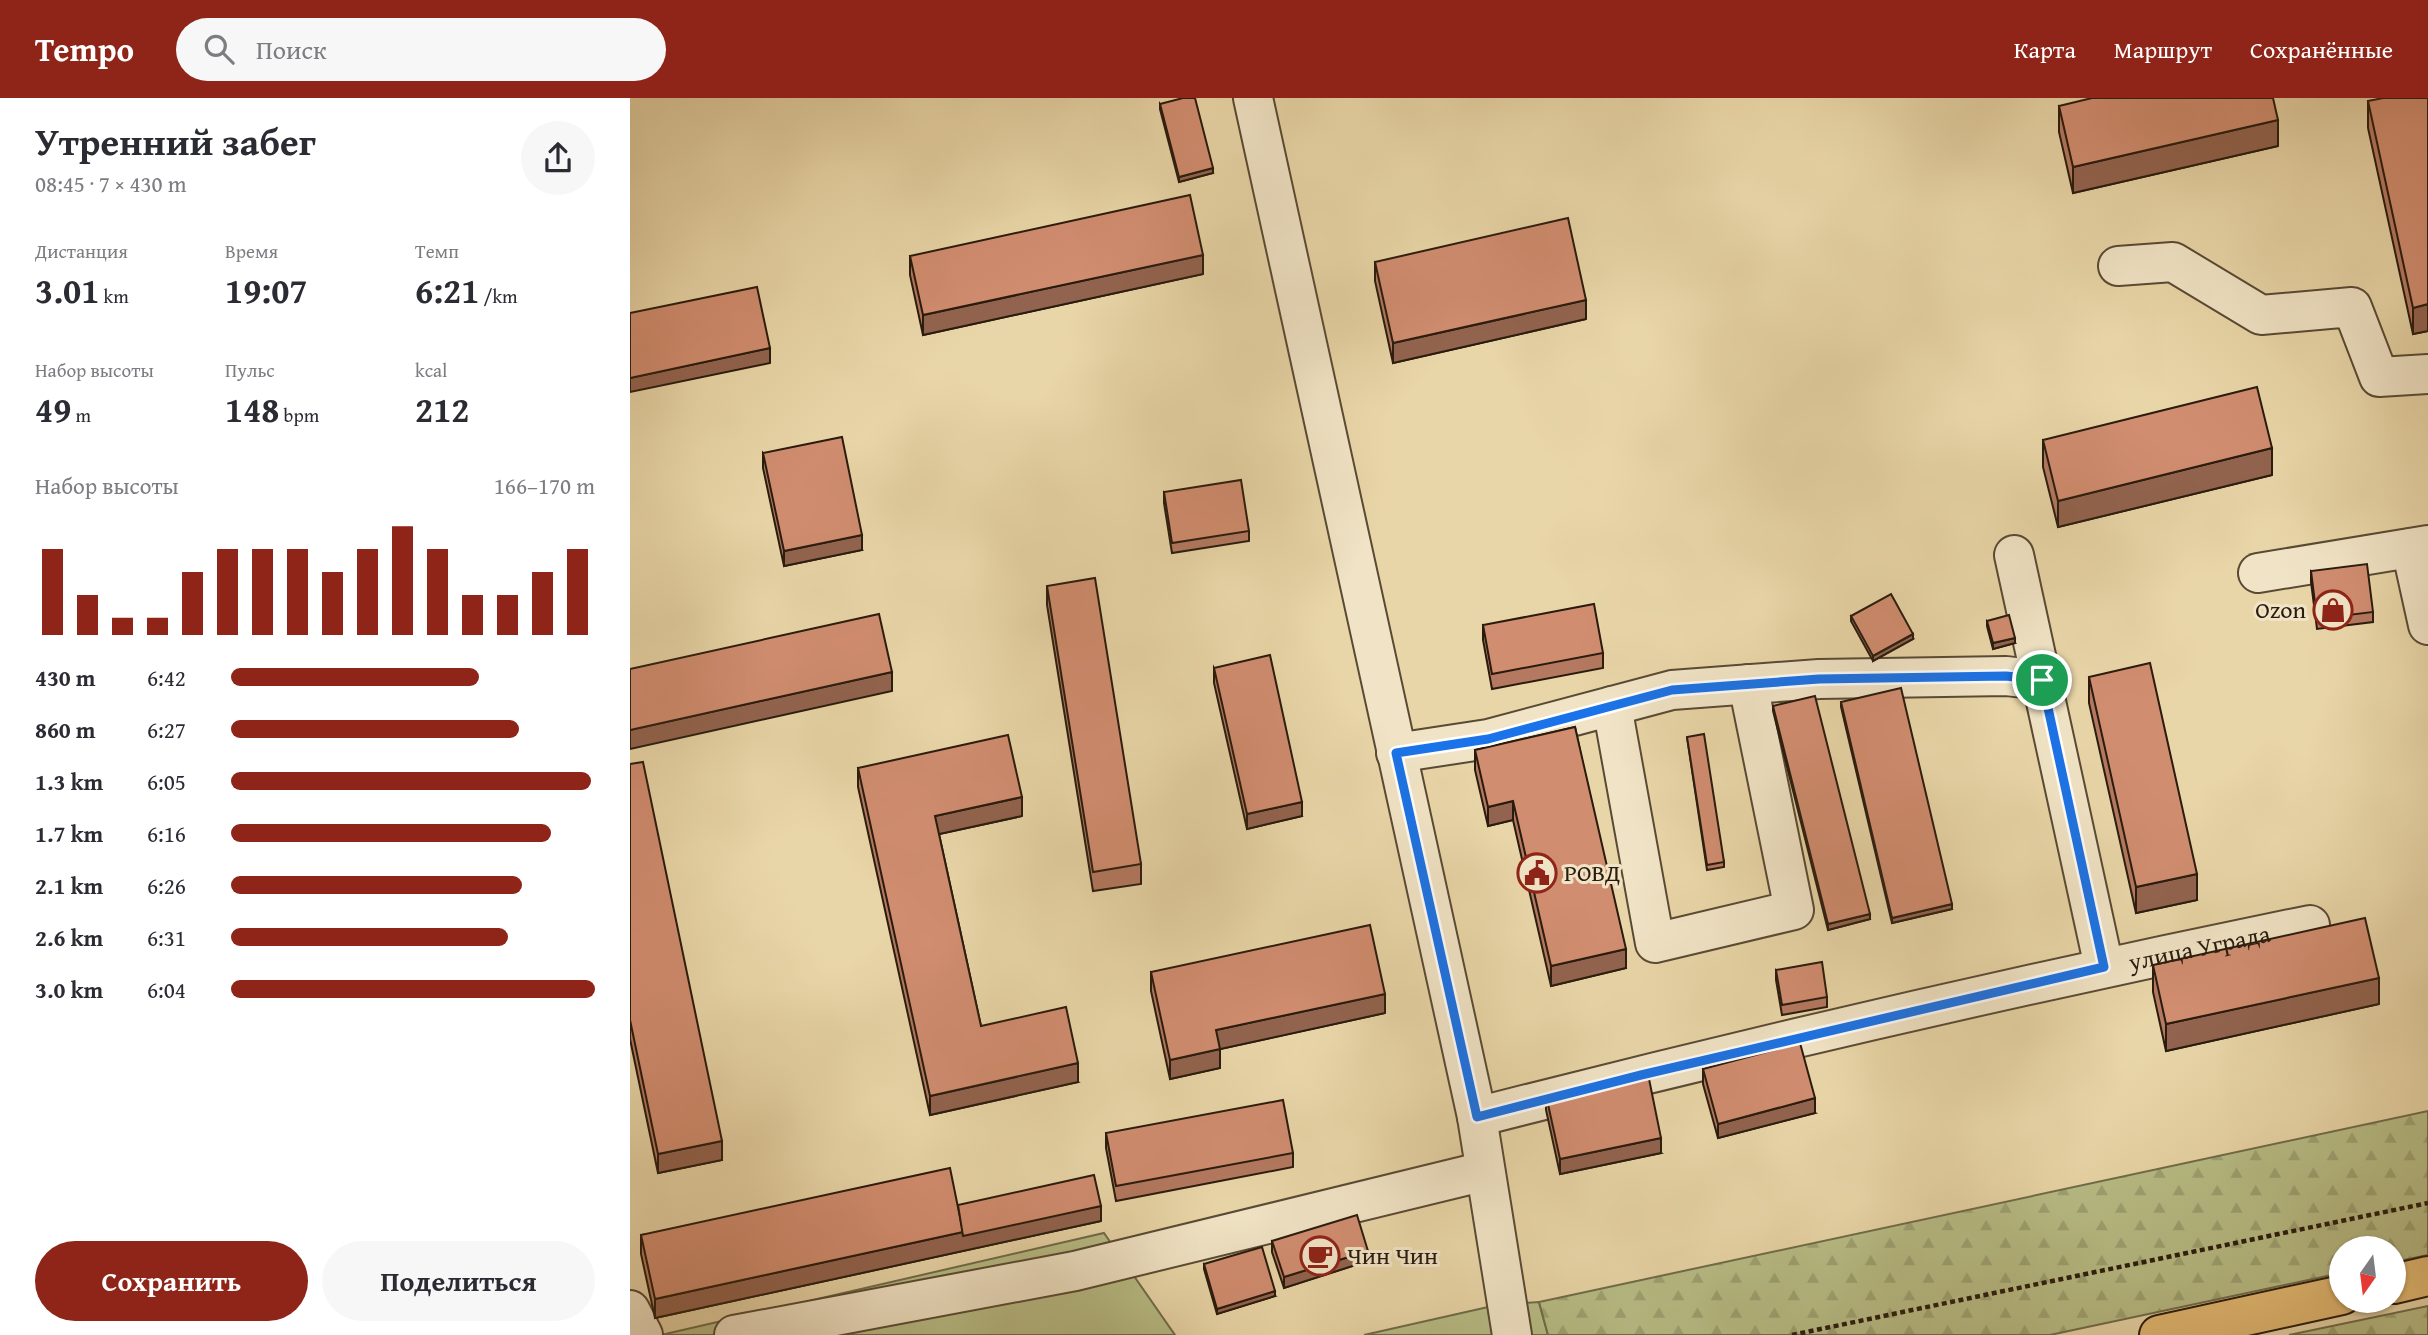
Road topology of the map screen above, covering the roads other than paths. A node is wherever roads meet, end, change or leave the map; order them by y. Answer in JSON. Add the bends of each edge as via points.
{"nodes":[{"id":1,"x":1253,"y":98,"type":"edge"},
{"id":2,"x":2118,"y":265,"type":"dead end"},
{"id":3,"x":2428,"y":373,"type":"edge"},
{"id":4,"x":2419,"y":546,"type":"edge"},
{"id":5,"x":2014,"y":555,"type":"dead end"},
{"id":6,"x":2258,"y":573,"type":"dead end"},
{"id":7,"x":2428,"y":625,"type":"edge"},
{"id":8,"x":2042,"y":680,"type":"junction"},
{"id":9,"x":1748,"y":684,"type":"junction"},
{"id":10,"x":1612,"y":706,"type":"junction"},
{"id":11,"x":1396,"y":753,"type":"junction"},
{"id":12,"x":2310,"y":925,"type":"dead end"},
{"id":13,"x":2104,"y":967,"type":"junction"},
{"id":14,"x":1477,"y":1117,"type":"junction"},
{"id":15,"x":1485,"y":1171,"type":"junction"},
{"id":16,"x":2428,"y":1276,"type":"edge"},
{"id":17,"x":2406,"y":1281,"type":"edge"},
{"id":18,"x":2329,"y":1298,"type":"edge"},
{"id":19,"x":630,"y":1310,"type":"edge"},
{"id":20,"x":643,"y":1335,"type":"edge"},
{"id":21,"x":734,"y":1335,"type":"edge"},
{"id":22,"x":1511,"y":1335,"type":"edge"},
{"id":23,"x":2159,"y":1335,"type":"edge"}],
"edges":[{"from":1,"to":11,"type":"street"},
{"from":2,"to":3,"type":"street","via":[[2173,262],[2261,315],[2353,307],[2379,377]]},
{"from":4,"to":6,"type":"street"},
{"from":4,"to":7,"type":"street"},
{"from":5,"to":8,"type":"street"},
{"from":8,"to":9,"type":"street","via":[[1993,676]]},
{"from":8,"to":13,"type":"street"},
{"from":9,"to":10,"type":"street","via":[[1672,690]]},
{"from":9,"to":10,"type":"street","via":[[1794,910],[1655,943]]},
{"from":10,"to":11,"type":"street","via":[[1488,739]]},
{"from":11,"to":14,"type":"street"},
{"from":12,"to":13,"type":"street","name":"улица Уграда"},
{"from":13,"to":14,"type":"street","name":"улица Уграда"},
{"from":14,"to":15,"type":"street"},
{"from":15,"to":21,"type":"street","via":[[1075,1271]]},
{"from":15,"to":22,"type":"street"},
{"from":16,"to":17,"type":"highway"},
{"from":18,"to":23,"type":"highway"},
{"from":19,"to":20,"type":"street"}]}
